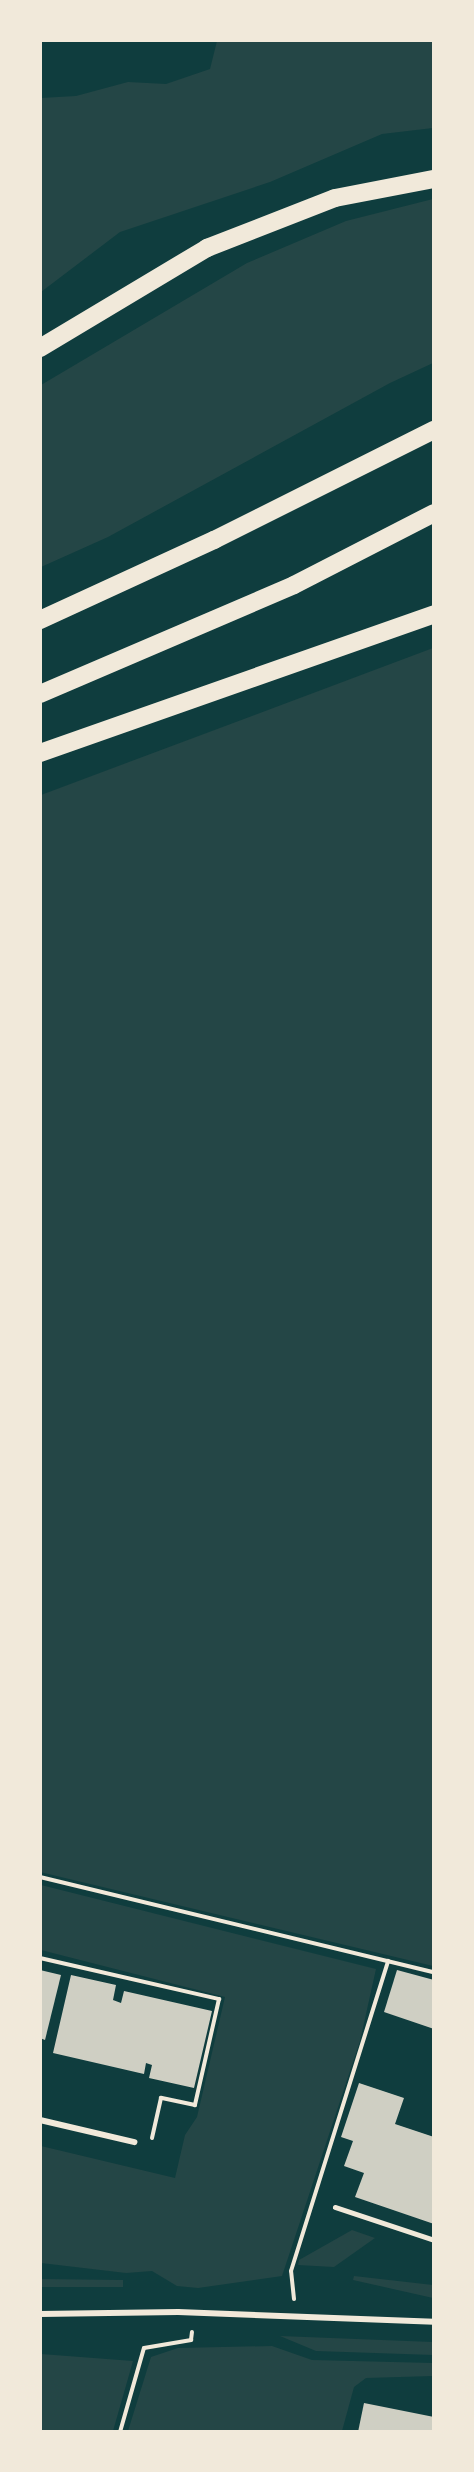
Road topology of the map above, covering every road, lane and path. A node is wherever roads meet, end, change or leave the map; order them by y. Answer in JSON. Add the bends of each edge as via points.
{"nodes":[{"id":1,"x":434,"y":179,"type":"edge"},
{"id":2,"x":40,"y":348,"type":"edge"},
{"id":3,"x":434,"y":430,"type":"edge"},
{"id":4,"x":434,"y":513,"type":"edge"},
{"id":5,"x":434,"y":614,"type":"edge"},
{"id":6,"x":40,"y":620,"type":"edge"},
{"id":7,"x":40,"y":694,"type":"edge"},
{"id":8,"x":40,"y":753,"type":"edge"},
{"id":9,"x":40,"y":1877,"type":"edge"},
{"id":10,"x":40,"y":1958,"type":"edge"},
{"id":11,"x":388,"y":1961,"type":"junction"},
{"id":12,"x":434,"y":1972,"type":"edge"},
{"id":13,"x":40,"y":2120,"type":"edge"},
{"id":14,"x":134,"y":2142,"type":"joint"},
{"id":15,"x":334,"y":2207,"type":"dead end"},
{"id":16,"x":434,"y":2240,"type":"edge"},
{"id":17,"x":194,"y":2313,"type":"junction"},
{"id":18,"x":40,"y":2314,"type":"edge"},
{"id":19,"x":295,"y":2316,"type":"junction"},
{"id":20,"x":434,"y":2322,"type":"edge"},
{"id":21,"x":120,"y":2432,"type":"edge"}],
"edges":[{"from":1,"to":2,"type":"highway","via":[[335,198],[207,248]]},
{"from":3,"to":6,"type":"highway","via":[[214,540]]},
{"from":4,"to":7,"type":"highway","via":[[294,585]]},
{"from":5,"to":8,"type":"highway"},
{"from":9,"to":11,"type":"path"},
{"from":10,"to":14,"type":"path","via":[[219,1999],[195,2105],[161,2098],[151,2146]]},
{"from":11,"to":12,"type":"path"},
{"from":11,"to":19,"type":"path","via":[[291,2271]]},
{"from":13,"to":14,"type":"street"},
{"from":15,"to":16,"type":"lane"},
{"from":17,"to":18,"type":"street"},
{"from":17,"to":19,"type":"street"},
{"from":17,"to":21,"type":"path","via":[[191,2340],[144,2348]]},
{"from":19,"to":20,"type":"street"}]}
